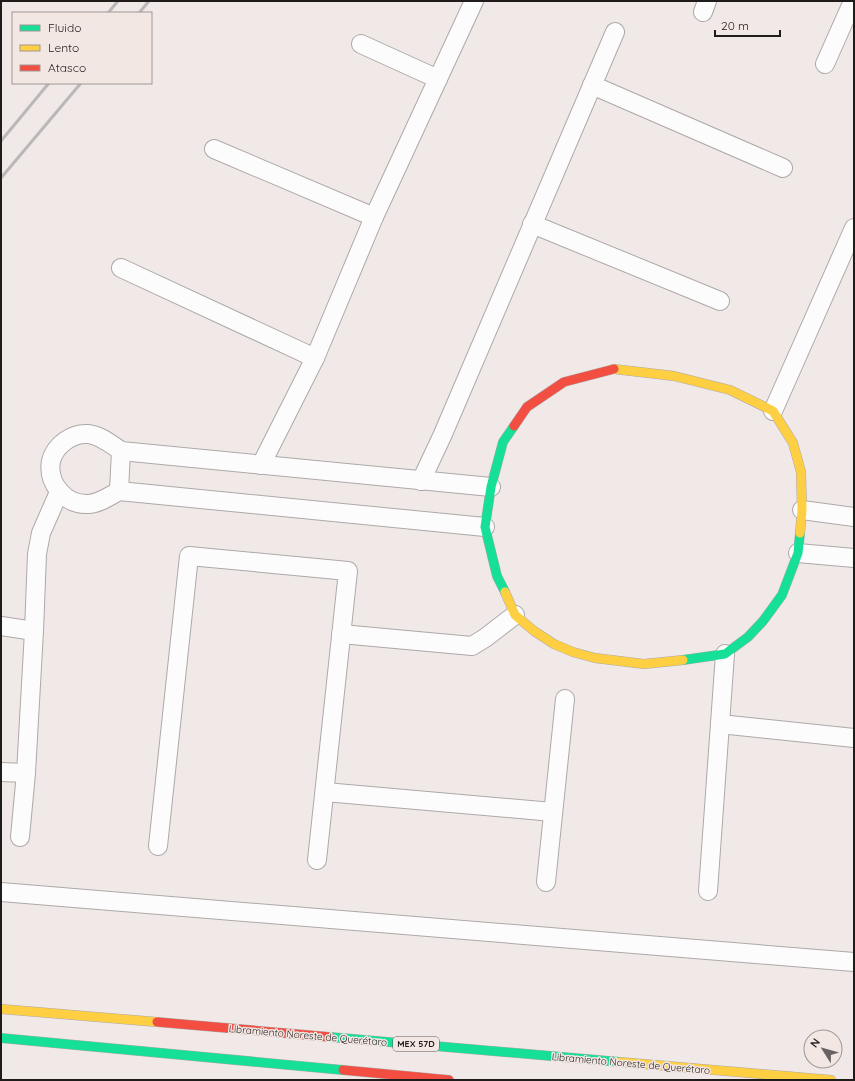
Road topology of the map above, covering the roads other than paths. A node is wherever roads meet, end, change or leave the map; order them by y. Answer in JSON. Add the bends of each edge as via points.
{"nodes":[{"id":1,"x":474,"y":1,"type":"edge"},
{"id":2,"x":853,"y":1,"type":"edge"},
{"id":3,"x":615,"y":32,"type":"dead end"},
{"id":4,"x":361,"y":44,"type":"dead end"},
{"id":5,"x":825,"y":64,"type":"dead end"},
{"id":6,"x":438,"y":78,"type":"junction"},
{"id":7,"x":592,"y":85,"type":"junction"},
{"id":8,"x":214,"y":149,"type":"dead end"},
{"id":9,"x":783,"y":168,"type":"dead end"},
{"id":10,"x":374,"y":217,"type":"junction"},
{"id":11,"x":532,"y":224,"type":"junction"},
{"id":12,"x":854,"y":228,"type":"edge"},
{"id":13,"x":121,"y":268,"type":"dead end"},
{"id":14,"x":720,"y":301,"type":"dead end"},
{"id":15,"x":315,"y":358,"type":"junction"},
{"id":16,"x":773,"y":411,"type":"junction"},
{"id":17,"x":121,"y":451,"type":"junction"},
{"id":18,"x":261,"y":465,"type":"junction"},
{"id":19,"x":421,"y":481,"type":"junction"},
{"id":20,"x":491,"y":487,"type":"junction"},
{"id":21,"x":119,"y":491,"type":"junction"},
{"id":22,"x":59,"y":492,"type":"junction"},
{"id":23,"x":802,"y":510,"type":"junction"},
{"id":24,"x":854,"y":517,"type":"edge"},
{"id":25,"x":485,"y":527,"type":"junction"},
{"id":26,"x":798,"y":553,"type":"junction"},
{"id":27,"x":854,"y":558,"type":"edge"},
{"id":28,"x":515,"y":614,"type":"junction"},
{"id":29,"x":1,"y":626,"type":"edge"},
{"id":30,"x":34,"y":631,"type":"junction"},
{"id":31,"x":341,"y":634,"type":"junction"},
{"id":32,"x":725,"y":654,"type":"junction"},
{"id":33,"x":565,"y":699,"type":"dead end"},
{"id":34,"x":720,"y":724,"type":"junction"},
{"id":35,"x":854,"y":738,"type":"edge"},
{"id":36,"x":1,"y":772,"type":"edge"},
{"id":37,"x":26,"y":773,"type":"junction"},
{"id":38,"x":325,"y":792,"type":"junction"},
{"id":39,"x":553,"y":812,"type":"junction"},
{"id":40,"x":20,"y":837,"type":"dead end"},
{"id":41,"x":158,"y":846,"type":"dead end"},
{"id":42,"x":318,"y":860,"type":"dead end"},
{"id":43,"x":546,"y":882,"type":"dead end"},
{"id":44,"x":708,"y":891,"type":"dead end"},
{"id":45,"x":1,"y":892,"type":"edge"},
{"id":46,"x":854,"y":962,"type":"edge"},
{"id":47,"x":1,"y":1009,"type":"edge"},
{"id":48,"x":1,"y":1038,"type":"edge"},
{"id":49,"x":449,"y":1080,"type":"edge"},
{"id":50,"x":831,"y":1080,"type":"edge"}],
"edges":[{"from":1,"to":6,"type":"street"},
{"from":2,"to":5,"type":"street"},
{"from":3,"to":7,"type":"street"},
{"from":4,"to":6,"type":"street"},
{"from":6,"to":10,"type":"street"},
{"from":7,"to":9,"type":"street"},
{"from":7,"to":11,"type":"street"},
{"from":8,"to":10,"type":"street"},
{"from":10,"to":15,"type":"street"},
{"from":11,"to":14,"type":"street"},
{"from":11,"to":19,"type":"street"},
{"from":12,"to":16,"type":"street"},
{"from":13,"to":15,"type":"street"},
{"from":15,"to":18,"type":"street"},
{"from":16,"to":20,"type":"main road","via":[[730,390],[674,376],[614,369],[564,382],[523,412],[503,442]]},
{"from":16,"to":23,"type":"main road","via":[[793,443],[801,472]]},
{"from":17,"to":18,"type":"street"},
{"from":17,"to":21,"type":"street"},
{"from":17,"to":22,"type":"street","via":[[104,439],[88,434],[72,436],[59,446],[51,461],[51,477]]},
{"from":18,"to":19,"type":"street"},
{"from":19,"to":20,"type":"street"},
{"from":20,"to":25,"type":"main road"},
{"from":21,"to":22,"type":"street","via":[[88,504],[72,502]]},
{"from":21,"to":25,"type":"street"},
{"from":22,"to":30,"type":"street","via":[[41,533],[37,554]]},
{"from":23,"to":24,"type":"street"},
{"from":23,"to":26,"type":"main road"},
{"from":25,"to":28,"type":"main road","via":[[497,576]]},
{"from":26,"to":27,"type":"street"},
{"from":26,"to":32,"type":"main road","via":[[782,595],[748,637]]},
{"from":28,"to":31,"type":"street","via":[[472,646]]},
{"from":28,"to":32,"type":"main road","via":[[554,644],[595,658],[644,664]]},
{"from":29,"to":30,"type":"street"},
{"from":30,"to":37,"type":"street"},
{"from":31,"to":38,"type":"street"},
{"from":31,"to":41,"type":"street","via":[[348,571],[189,556]]},
{"from":32,"to":34,"type":"street"},
{"from":33,"to":39,"type":"street"},
{"from":34,"to":35,"type":"street"},
{"from":34,"to":44,"type":"street"},
{"from":36,"to":37,"type":"street"},
{"from":37,"to":40,"type":"street"},
{"from":38,"to":39,"type":"street"},
{"from":38,"to":42,"type":"street"},
{"from":39,"to":43,"type":"street"},
{"from":45,"to":46,"type":"street"},
{"from":47,"to":50,"type":"main road","name":"Libramiento Noreste de Querétaro","number":"MEX 57D"},
{"from":48,"to":49,"type":"main road"}]}
